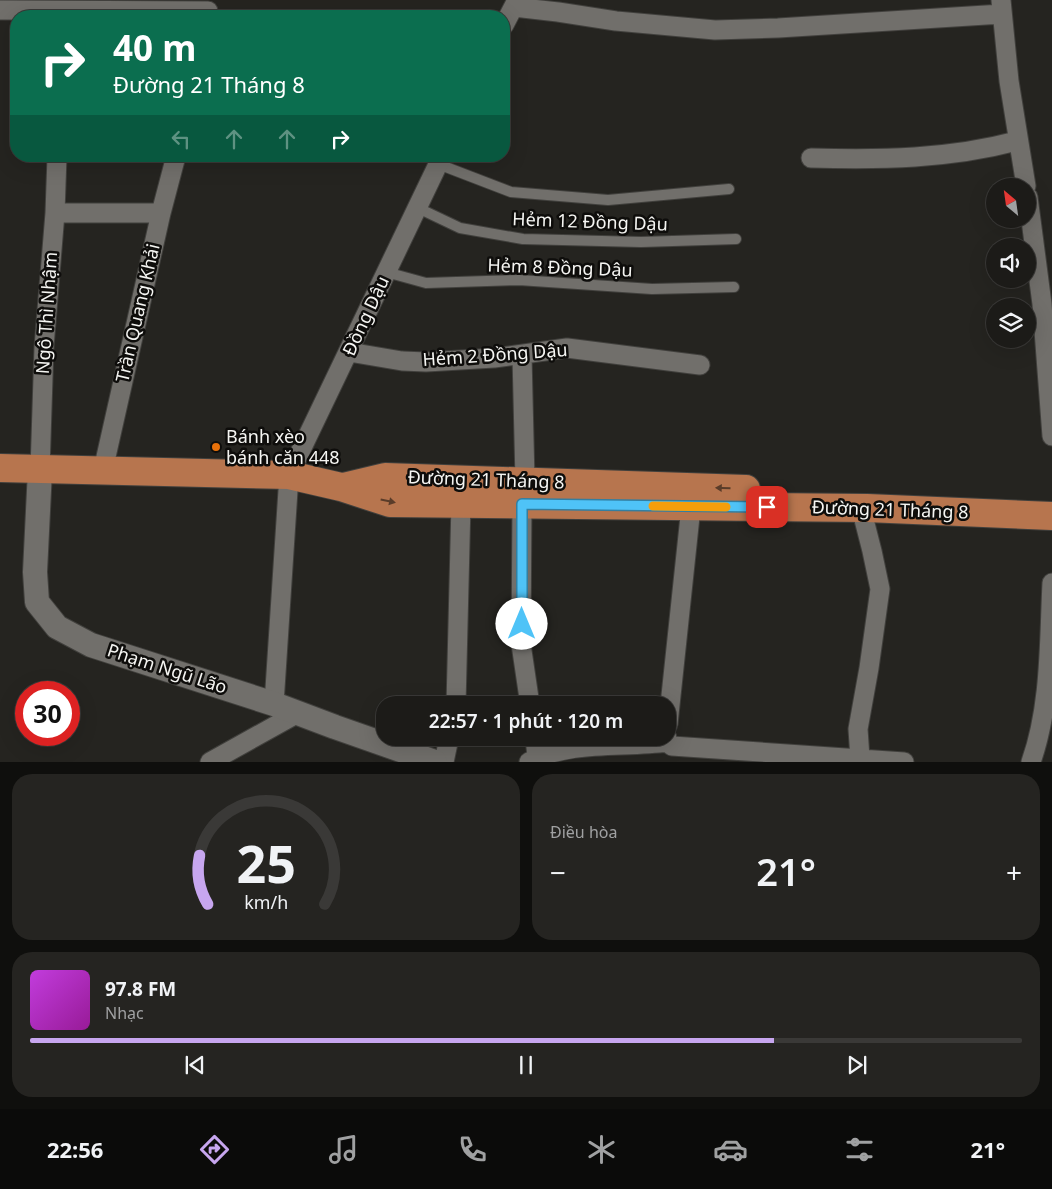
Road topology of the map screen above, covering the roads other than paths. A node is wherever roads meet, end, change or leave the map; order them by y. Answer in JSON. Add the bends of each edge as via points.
{"nodes":[{"id":1,"x":515,"y":4,"type":"edge"},
{"id":2,"x":1001,"y":7,"type":"edge"},
{"id":3,"x":61,"y":9,"type":"edge"},
{"id":4,"x":209,"y":9,"type":"edge"},
{"id":5,"x":0,"y":10,"type":"edge"},
{"id":6,"x":1017,"y":140,"type":"junction"},
{"id":7,"x":810,"y":158,"type":"dead end"},
{"id":8,"x":56,"y":162,"type":"edge"},
{"id":9,"x":174,"y":162,"type":"edge"},
{"id":10,"x":439,"y":162,"type":"edge"},
{"id":11,"x":444,"y":162,"type":"edge"},
{"id":12,"x":1024,"y":178,"type":"edge"},
{"id":13,"x":729,"y":189,"type":"dead end"},
{"id":14,"x":418,"y":208,"type":"junction"},
{"id":15,"x":161,"y":213,"type":"junction"},
{"id":16,"x":54,"y":214,"type":"junction"},
{"id":17,"x":1032,"y":228,"type":"edge"},
{"id":18,"x":736,"y":239,"type":"dead end"},
{"id":19,"x":386,"y":272,"type":"junction"},
{"id":20,"x":734,"y":288,"type":"dead end"},
{"id":21,"x":349,"y":352,"type":"junction"},
{"id":22,"x":522,"y":355,"type":"junction"},
{"id":23,"x":700,"y":365,"type":"dead end"},
{"id":24,"x":1052,"y":436,"type":"edge"},
{"id":25,"x":0,"y":468,"type":"edge"},
{"id":26,"x":40,"y":470,"type":"junction"},
{"id":27,"x":103,"y":470,"type":"junction"},
{"id":28,"x":289,"y":475,"type":"junction"},
{"id":29,"x":341,"y":487,"type":"junction"},
{"id":30,"x":523,"y":493,"type":"junction"},
{"id":31,"x":1052,"y":499,"type":"edge"},
{"id":32,"x":462,"y":504,"type":"junction"},
{"id":33,"x":691,"y":507,"type":"junction"},
{"id":34,"x":861,"y":508,"type":"junction"},
{"id":35,"x":1052,"y":516,"type":"edge"},
{"id":36,"x":1052,"y":583,"type":"edge"},
{"id":37,"x":456,"y":696,"type":"edge"},
{"id":38,"x":529,"y":696,"type":"edge"},
{"id":39,"x":671,"y":696,"type":"edge"},
{"id":40,"x":274,"y":704,"type":"junction"},
{"id":41,"x":298,"y":714,"type":"junction"},
{"id":42,"x":1047,"y":728,"type":"edge"},
{"id":43,"x":447,"y":746,"type":"edge"},
{"id":44,"x":534,"y":746,"type":"edge"},
{"id":45,"x":594,"y":746,"type":"edge"},
{"id":46,"x":672,"y":746,"type":"edge"},
{"id":47,"x":860,"y":758,"type":"junction"},
{"id":48,"x":533,"y":760,"type":"edge"},
{"id":49,"x":210,"y":762,"type":"edge"},
{"id":50,"x":435,"y":762,"type":"edge"},
{"id":51,"x":444,"y":762,"type":"edge"},
{"id":52,"x":904,"y":762,"type":"edge"},
{"id":53,"x":1031,"y":762,"type":"edge"}],
"edges":[{"from":1,"to":2,"type":"street","via":[[616,21],[715,30],[778,28]]},
{"from":2,"to":6,"type":"street"},
{"from":3,"to":4,"type":"street"},
{"from":3,"to":5,"type":"street"},
{"from":6,"to":7,"type":"street","via":[[944,155],[890,159]]},
{"from":6,"to":12,"type":"street"},
{"from":8,"to":16,"type":"street","name":"Ngô Thì Nhậm"},
{"from":9,"to":15,"type":"street","name":"Trần Quang Khải"},
{"from":10,"to":14,"type":"street","name":"Đồng Dậu"},
{"from":11,"to":13,"type":"lane","via":[[510,192],[608,200]]},
{"from":14,"to":18,"type":"lane","name":"Hẻm 12 Đồng Dậu","via":[[460,228],[523,239],[641,242]]},
{"from":14,"to":19,"type":"street","name":"Đồng Dậu"},
{"from":15,"to":16,"type":"street"},
{"from":15,"to":27,"type":"street","name":"Trần Quang Khải"},
{"from":16,"to":26,"type":"street","name":"Ngô Thì Nhậm","via":[[44,347]]},
{"from":17,"to":24,"type":"street","via":[[1042,304]]},
{"from":19,"to":20,"type":"lane","name":"Hẻm 8 Đồng Dậu","via":[[426,283],[519,280],[652,289]]},
{"from":19,"to":21,"type":"street","name":"Đồng Dậu"},
{"from":21,"to":22,"type":"street","name":"Hẻm 2 Đồng Dậu","via":[[426,362]]},
{"from":21,"to":28,"type":"street","name":"Đồng Dậu"},
{"from":22,"to":23,"type":"street","name":"Hẻm 2 Đồng Dậu","via":[[567,348]]},
{"from":22,"to":30,"type":"street"},
{"from":25,"to":26,"type":"main road","name":"Đường 21 Tháng 8"},
{"from":26,"to":27,"type":"main road","name":"Đường 21 Tháng 8"},
{"from":26,"to":40,"type":"street","name":"Phạm Ngũ Lão","via":[[36,602],[57,627],[90,645]]},
{"from":27,"to":28,"type":"main road","name":"Đường 21 Tháng 8"},
{"from":28,"to":29,"type":"main road","name":"Đường 21 Tháng 8"},
{"from":28,"to":40,"type":"street"},
{"from":29,"to":30,"type":"main road","name":"Đường 21 Tháng 8","via":[[385,477]]},
{"from":29,"to":32,"type":"main road","name":"Đường 21 Tháng 8","one_way":true,"via":[[390,503]]},
{"from":31,"to":30,"type":"main road","name":"Đường 21 Tháng 8","one_way":true},
{"from":30,"to":32,"type":"main road","name":"Đường 21 Tháng 8"},
{"from":30,"to":33,"type":"main road","name":"Đường 21 Tháng 8"},
{"from":30,"to":38,"type":"street","via":[[522,644]]},
{"from":32,"to":37,"type":"street"},
{"from":33,"to":34,"type":"main road","name":"Đường 21 Tháng 8"},
{"from":33,"to":39,"type":"street"},
{"from":34,"to":35,"type":"main road","name":"Đường 21 Tháng 8"},
{"from":34,"to":47,"type":"street","via":[[880,589],[858,730]]},
{"from":36,"to":42,"type":"street"},
{"from":40,"to":41,"type":"street","name":"Phạm Ngũ Lão"},
{"from":41,"to":49,"type":"street"},
{"from":41,"to":50,"type":"street","name":"Phạm Ngũ Lão"},
{"from":42,"to":53,"type":"street"},
{"from":43,"to":51,"type":"street"},
{"from":44,"to":48,"type":"street"},
{"from":45,"to":48,"type":"street"},
{"from":46,"to":47,"type":"street"},
{"from":47,"to":52,"type":"street"}]}
